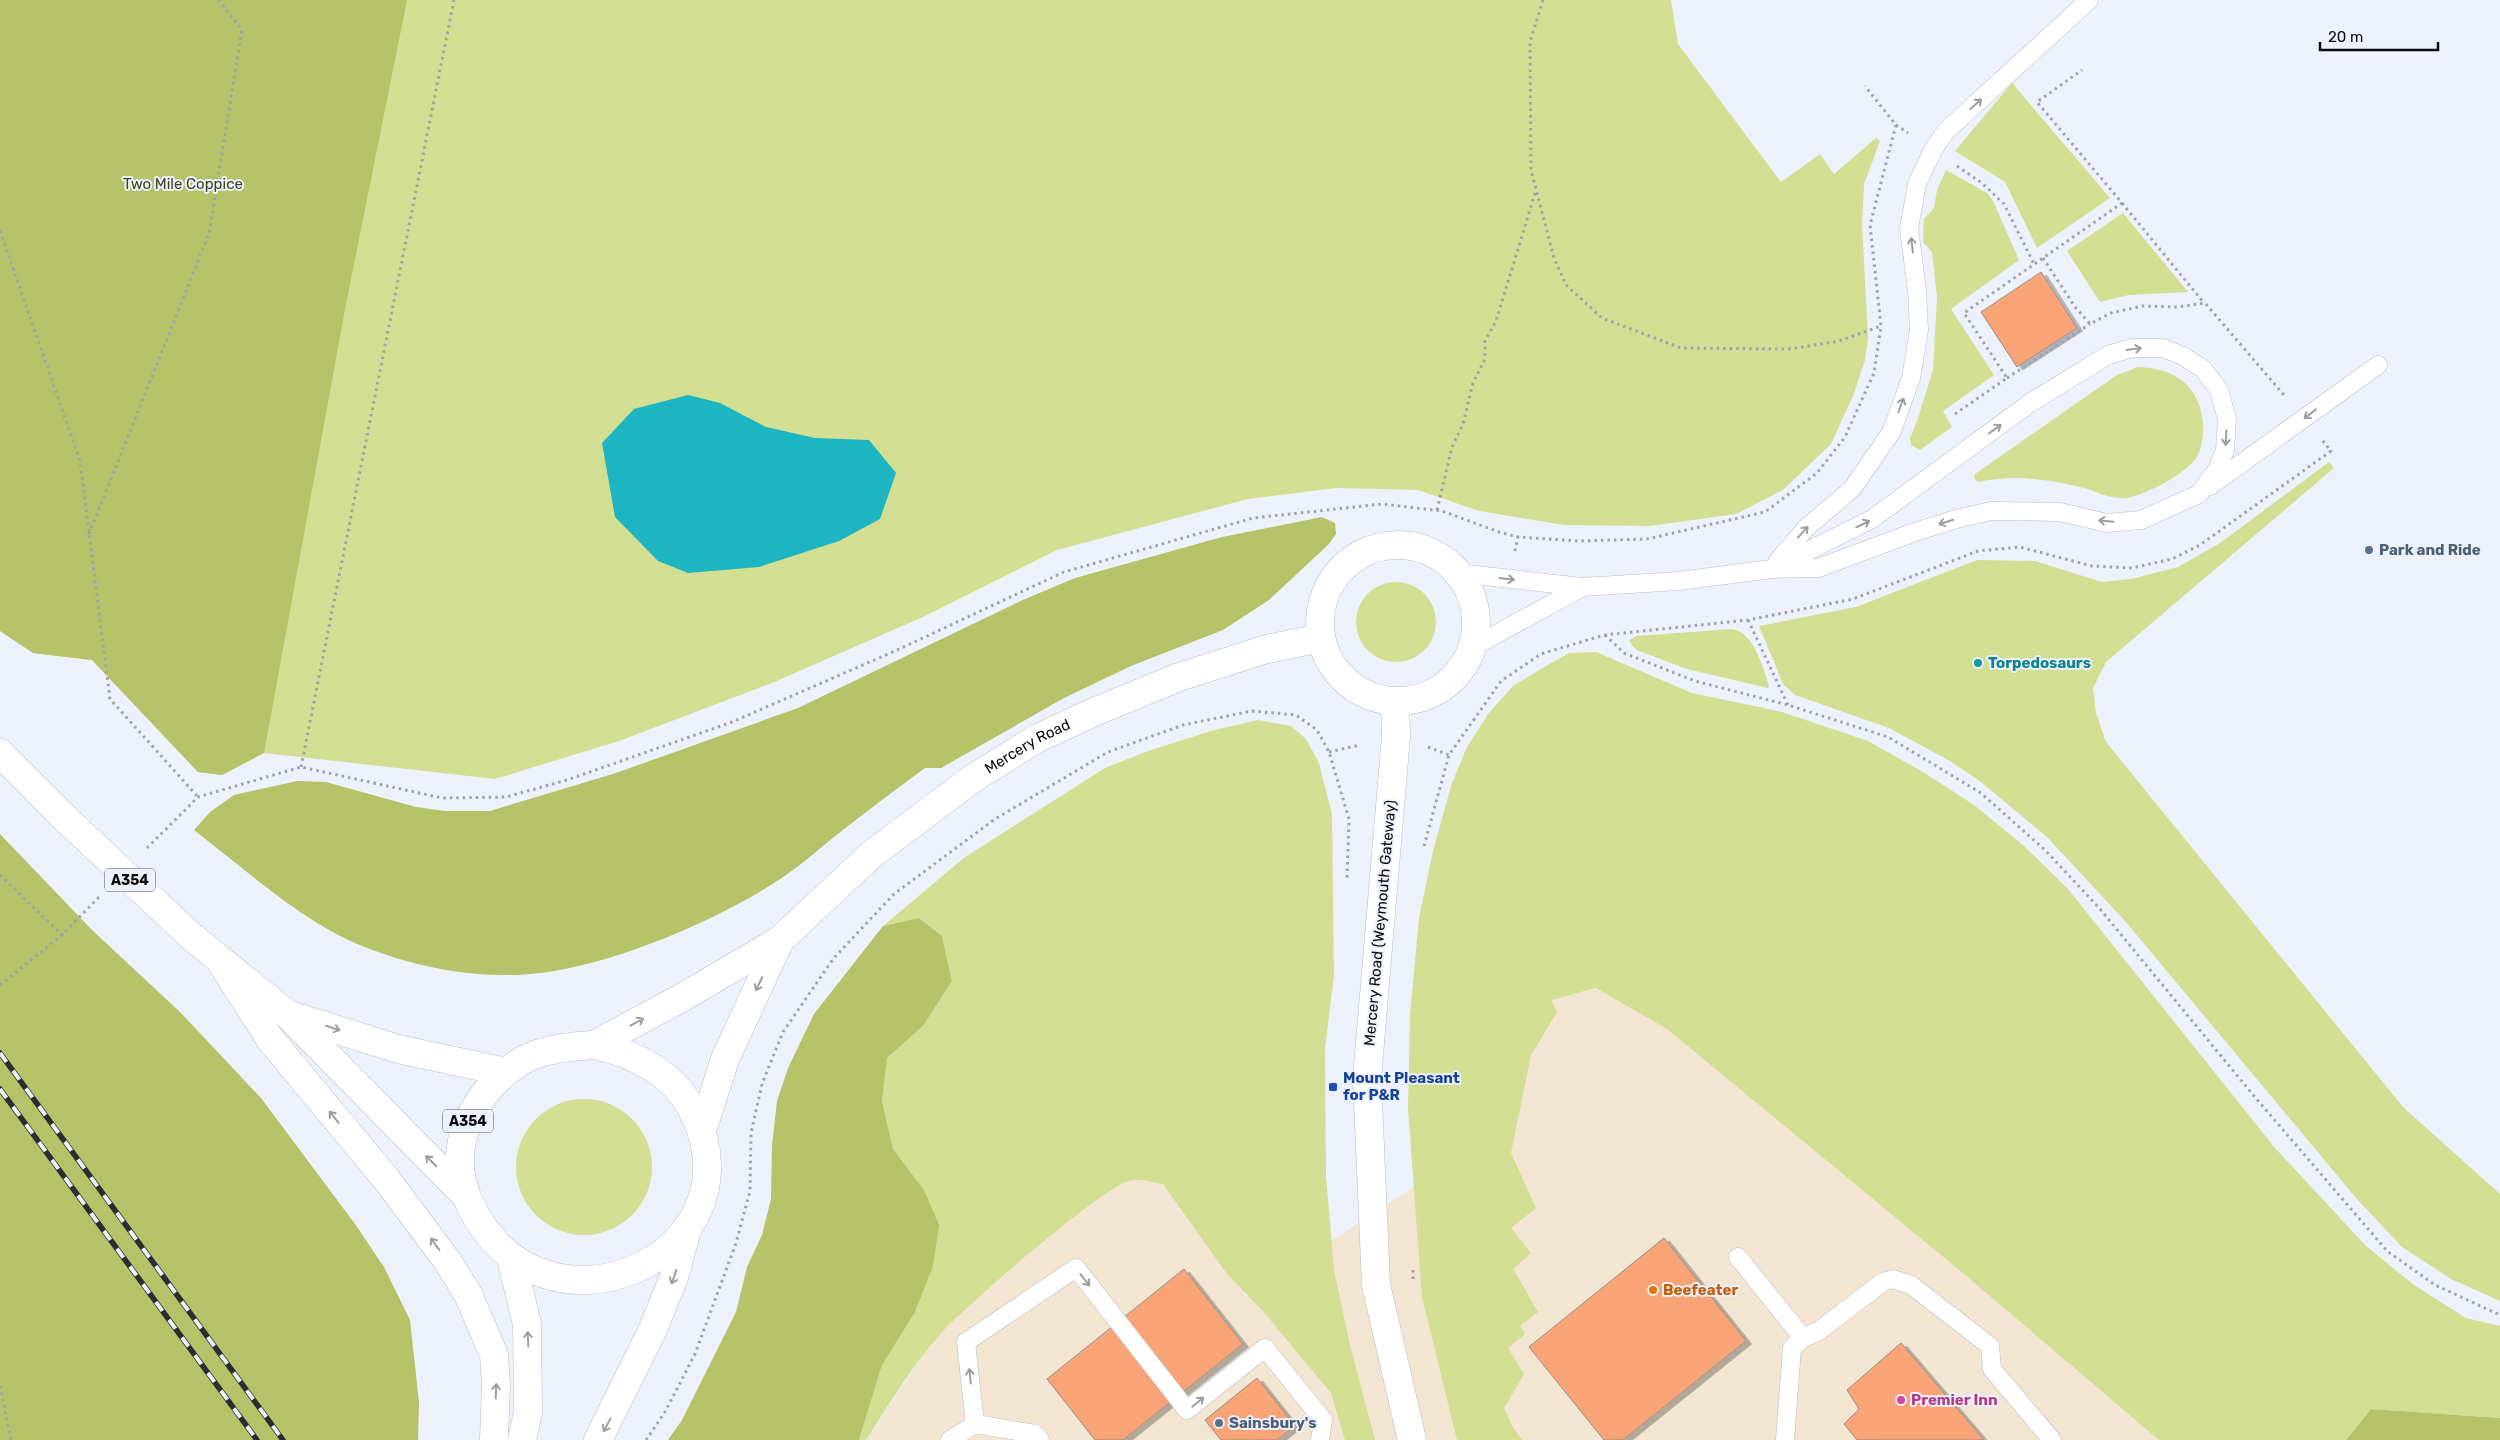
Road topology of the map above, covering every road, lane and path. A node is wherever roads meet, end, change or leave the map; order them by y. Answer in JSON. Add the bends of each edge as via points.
{"nodes":[{"id":1,"x":219,"y":0,"type":"edge"},
{"id":2,"x":454,"y":0,"type":"edge"},
{"id":3,"x":1543,"y":0,"type":"edge"},
{"id":4,"x":2089,"y":0,"type":"edge"},
{"id":5,"x":2082,"y":70,"type":"dead end"},
{"id":6,"x":1865,"y":86,"type":"dead end"},
{"id":7,"x":1896,"y":125,"type":"junction"},
{"id":8,"x":1933,"y":150,"type":"junction"},
{"id":9,"x":1536,"y":188,"type":"junction"},
{"id":10,"x":2122,"y":203,"type":"junction"},
{"id":11,"x":0,"y":231,"type":"edge"},
{"id":12,"x":2034,"y":264,"type":"junction"},
{"id":13,"x":2205,"y":303,"type":"dead end"},
{"id":14,"x":2090,"y":324,"type":"dead end"},
{"id":15,"x":1881,"y":326,"type":"junction"},
{"id":16,"x":2378,"y":365,"type":"dead end"},
{"id":17,"x":2007,"y":378,"type":"junction"},
{"id":18,"x":1955,"y":414,"type":"dead end"},
{"id":19,"x":2304,"y":419,"type":"junction"},
{"id":20,"x":2199,"y":494,"type":"junction"},
{"id":21,"x":1437,"y":510,"type":"junction"},
{"id":22,"x":89,"y":534,"type":"junction"},
{"id":23,"x":1772,"y":569,"type":"junction"},
{"id":24,"x":1458,"y":573,"type":"junction"},
{"id":25,"x":1582,"y":587,"type":"junction"},
{"id":26,"x":1748,"y":620,"type":"junction"},
{"id":27,"x":1604,"y":635,"type":"junction"},
{"id":28,"x":1321,"y":638,"type":"junction"},
{"id":29,"x":1473,"y":647,"type":"junction"},
{"id":30,"x":1395,"y":702,"type":"junction"},
{"id":31,"x":1788,"y":705,"type":"junction"},
{"id":32,"x":0,"y":753,"type":"edge"},
{"id":33,"x":301,"y":766,"type":"junction"},
{"id":34,"x":198,"y":797,"type":"junction"},
{"id":35,"x":144,"y":852,"type":"dead end"},
{"id":36,"x":1421,"y":856,"type":"dead end"},
{"id":37,"x":0,"y":875,"type":"edge"},
{"id":38,"x":1346,"y":883,"type":"dead end"},
{"id":39,"x":103,"y":894,"type":"dead end"},
{"id":40,"x":62,"y":935,"type":"junction"},
{"id":41,"x":780,"y":940,"type":"junction"},
{"id":42,"x":221,"y":962,"type":"junction"},
{"id":43,"x":0,"y":984,"type":"edge"},
{"id":44,"x":286,"y":1013,"type":"junction"},
{"id":45,"x":594,"y":1045,"type":"junction"},
{"id":46,"x":506,"y":1072,"type":"junction"},
{"id":47,"x":702,"y":1130,"type":"junction"},
{"id":48,"x":465,"y":1195,"type":"junction"},
{"id":49,"x":687,"y":1230,"type":"junction"},
{"id":50,"x":1738,"y":1257,"type":"dead end"},
{"id":51,"x":511,"y":1258,"type":"junction"},
{"id":52,"x":1412,"y":1261,"type":"dead end"},
{"id":53,"x":1414,"y":1290,"type":"dead end"},
{"id":54,"x":2500,"y":1315,"type":"edge"},
{"id":55,"x":1803,"y":1338,"type":"junction"},
{"id":56,"x":0,"y":1386,"type":"edge"},
{"id":57,"x":975,"y":1424,"type":"junction"},
{"id":58,"x":11,"y":1440,"type":"edge"},
{"id":59,"x":494,"y":1440,"type":"edge"},
{"id":60,"x":522,"y":1440,"type":"edge"},
{"id":61,"x":598,"y":1440,"type":"edge"},
{"id":62,"x":646,"y":1440,"type":"edge"},
{"id":63,"x":950,"y":1440,"type":"edge"},
{"id":64,"x":1040,"y":1440,"type":"edge"},
{"id":65,"x":1320,"y":1440,"type":"edge"},
{"id":66,"x":1412,"y":1440,"type":"edge"},
{"id":67,"x":1785,"y":1440,"type":"edge"},
{"id":68,"x":2052,"y":1440,"type":"edge"}],
"edges":[{"from":1,"to":22,"type":"path","via":[[242,30],[209,234]]},
{"from":2,"to":33,"type":"path"},
{"from":3,"to":9,"type":"path","via":[[1530,42],[1531,170]]},
{"from":8,"to":4,"type":"lane","one_way":true,"via":[[1946,132]]},
{"from":5,"to":10,"type":"path","via":[[2037,102]]},
{"from":6,"to":7,"type":"path"},
{"from":7,"to":8,"type":"path"},
{"from":7,"to":15,"type":"path","via":[[1870,225]]},
{"from":8,"to":12,"type":"path","via":[[1982,183],[2004,204]]},
{"from":23,"to":8,"type":"lane","one_way":true,"via":[[1806,528],[1852,489],[1892,431],[1912,378],[1918,330],[1910,228],[1917,184]]},
{"from":9,"to":15,"type":"path","via":[[1554,258],[1566,285],[1602,318],[1646,336],[1682,348],[1790,349],[1839,341]]},
{"from":9,"to":21,"type":"path","via":[[1496,321],[1485,341],[1484,359],[1473,383],[1463,424],[1452,447]]},
{"from":10,"to":12,"type":"path"},
{"from":10,"to":13,"type":"path"},
{"from":11,"to":22,"type":"path","via":[[80,461]]},
{"from":12,"to":17,"type":"path","via":[[1964,313]]},
{"from":14,"to":17,"type":"path"},
{"from":15,"to":21,"type":"path","via":[[1874,373],[1845,437],[1817,473],[1765,512],[1646,539],[1579,541],[1518,537]]},
{"from":16,"to":19,"type":"lane","one_way":true},
{"from":17,"to":18,"type":"path"},
{"from":19,"to":20,"type":"lane"},
{"from":19,"to":26,"type":"path","via":[[2331,451],[2200,545],[2172,559],[2132,568],[2092,566],[2020,547],[1978,551],[1853,599]]},
{"from":20,"to":23,"type":"lane","one_way":true,"via":[[2133,521],[2107,523],[2060,512],[1990,512],[1915,532],[1818,568]]},
{"from":23,"to":20,"type":"lane","one_way":true,"via":[[1872,519],[2030,403],[2108,355],[2134,348],[2163,348],[2183,356],[2203,369],[2219,390],[2227,419],[2225,450],[2218,468]]},
{"from":21,"to":33,"type":"path","via":[[1382,504],[1253,518],[1064,572],[732,722],[567,780],[506,797],[442,798]]},
{"from":22,"to":34,"type":"path","via":[[110,699]]},
{"from":23,"to":25,"type":"lane"},
{"from":24,"to":25,"type":"lane","one_way":true},
{"from":24,"to":28,"type":"main road","via":[[1439,557],[1415,547],[1389,546],[1364,553],[1343,568],[1328,588],[1320,612]]},
{"from":24,"to":29,"type":"main road","via":[[1471,595],[1476,620]]},
{"from":25,"to":29,"type":"lane"},
{"from":26,"to":27,"type":"path"},
{"from":26,"to":31,"type":"path"},
{"from":27,"to":31,"type":"path","via":[[1624,653],[1695,681]]},
{"from":27,"to":36,"type":"path","via":[[1541,654],[1501,681],[1449,755]]},
{"from":28,"to":30,"type":"main road","via":[[1330,662],[1347,683],[1369,696]]},
{"from":28,"to":41,"type":"main road","name":"Mercery Road","via":[[1267,649],[1179,677],[1036,739],[975,777],[871,855]]},
{"from":29,"to":30,"type":"main road","via":[[1461,669],[1443,687],[1420,698]]},
{"from":30,"to":66,"type":"main road","name":"Mercery Road (Weymouth Gateway)","via":[[1396,736],[1367,1078],[1376,1284]]},
{"from":31,"to":54,"type":"path","via":[[1888,737],[1981,793],[2045,850],[2100,910],[2387,1252],[2435,1285]]},
{"from":32,"to":42,"type":"main road","number":"A354","bridge":true,"via":[[69,822]]},
{"from":33,"to":34,"type":"path"},
{"from":34,"to":35,"type":"path"},
{"from":37,"to":40,"type":"path"},
{"from":38,"to":62,"type":"path","via":[[1349,819],[1329,752],[1318,730],[1296,715],[1252,711],[1183,725],[1108,752],[996,819],[894,894],[833,959],[783,1032],[762,1084],[752,1133],[750,1191],[736,1243],[695,1354],[665,1412]]},
{"from":39,"to":40,"type":"path"},
{"from":40,"to":43,"type":"path"},
{"from":45,"to":41,"type":"main road","one_way":true},
{"from":41,"to":47,"type":"main road","one_way":true,"via":[[725,1059]]},
{"from":42,"to":44,"type":"main road","number":"A354"},
{"from":59,"to":42,"type":"main road","one_way":true,"via":[[494,1355],[468,1294],[387,1180],[270,1039]]},
{"from":44,"to":46,"type":"main road","number":"A354","one_way":true,"via":[[407,1052]]},
{"from":48,"to":44,"type":"main road","number":"A354","one_way":true},
{"from":45,"to":46,"type":"main road","number":"A354","via":[[563,1047],[533,1056]]},
{"from":45,"to":47,"type":"main road","number":"A354","via":[[636,1057],[654,1069],[679,1092]]},
{"from":46,"to":48,"type":"main road","number":"A354","via":[[481,1097],[464,1129],[459,1148]]},
{"from":47,"to":49,"type":"main road","number":"A354","via":[[706,1148],[704,1196]]},
{"from":48,"to":51,"type":"main road","number":"A354","via":[[492,1242]]},
{"from":49,"to":51,"type":"main road","number":"A354","via":[[665,1251],[642,1266],[621,1275],[587,1281],[559,1279],[536,1272]]},
{"from":49,"to":61,"type":"main road","number":"A354","one_way":true,"via":[[674,1278],[653,1328]]},
{"from":50,"to":55,"type":"lane"},
{"from":60,"to":51,"type":"main road","one_way":true,"via":[[528,1412],[527,1324]]},
{"from":52,"to":53,"type":"path"},
{"from":55,"to":67,"type":"lane","via":[[1792,1348]]},
{"from":55,"to":68,"type":"lane","via":[[1820,1330],[1883,1282],[1902,1280],[1990,1346],[1992,1369]]},
{"from":56,"to":58,"type":"path"},
{"from":57,"to":63,"type":"lane"},
{"from":57,"to":64,"type":"lane","via":[[1035,1434]]},
{"from":57,"to":65,"type":"lane","one_way":true,"via":[[966,1342],[1076,1268],[1187,1410],[1266,1348],[1323,1420]]}]}
